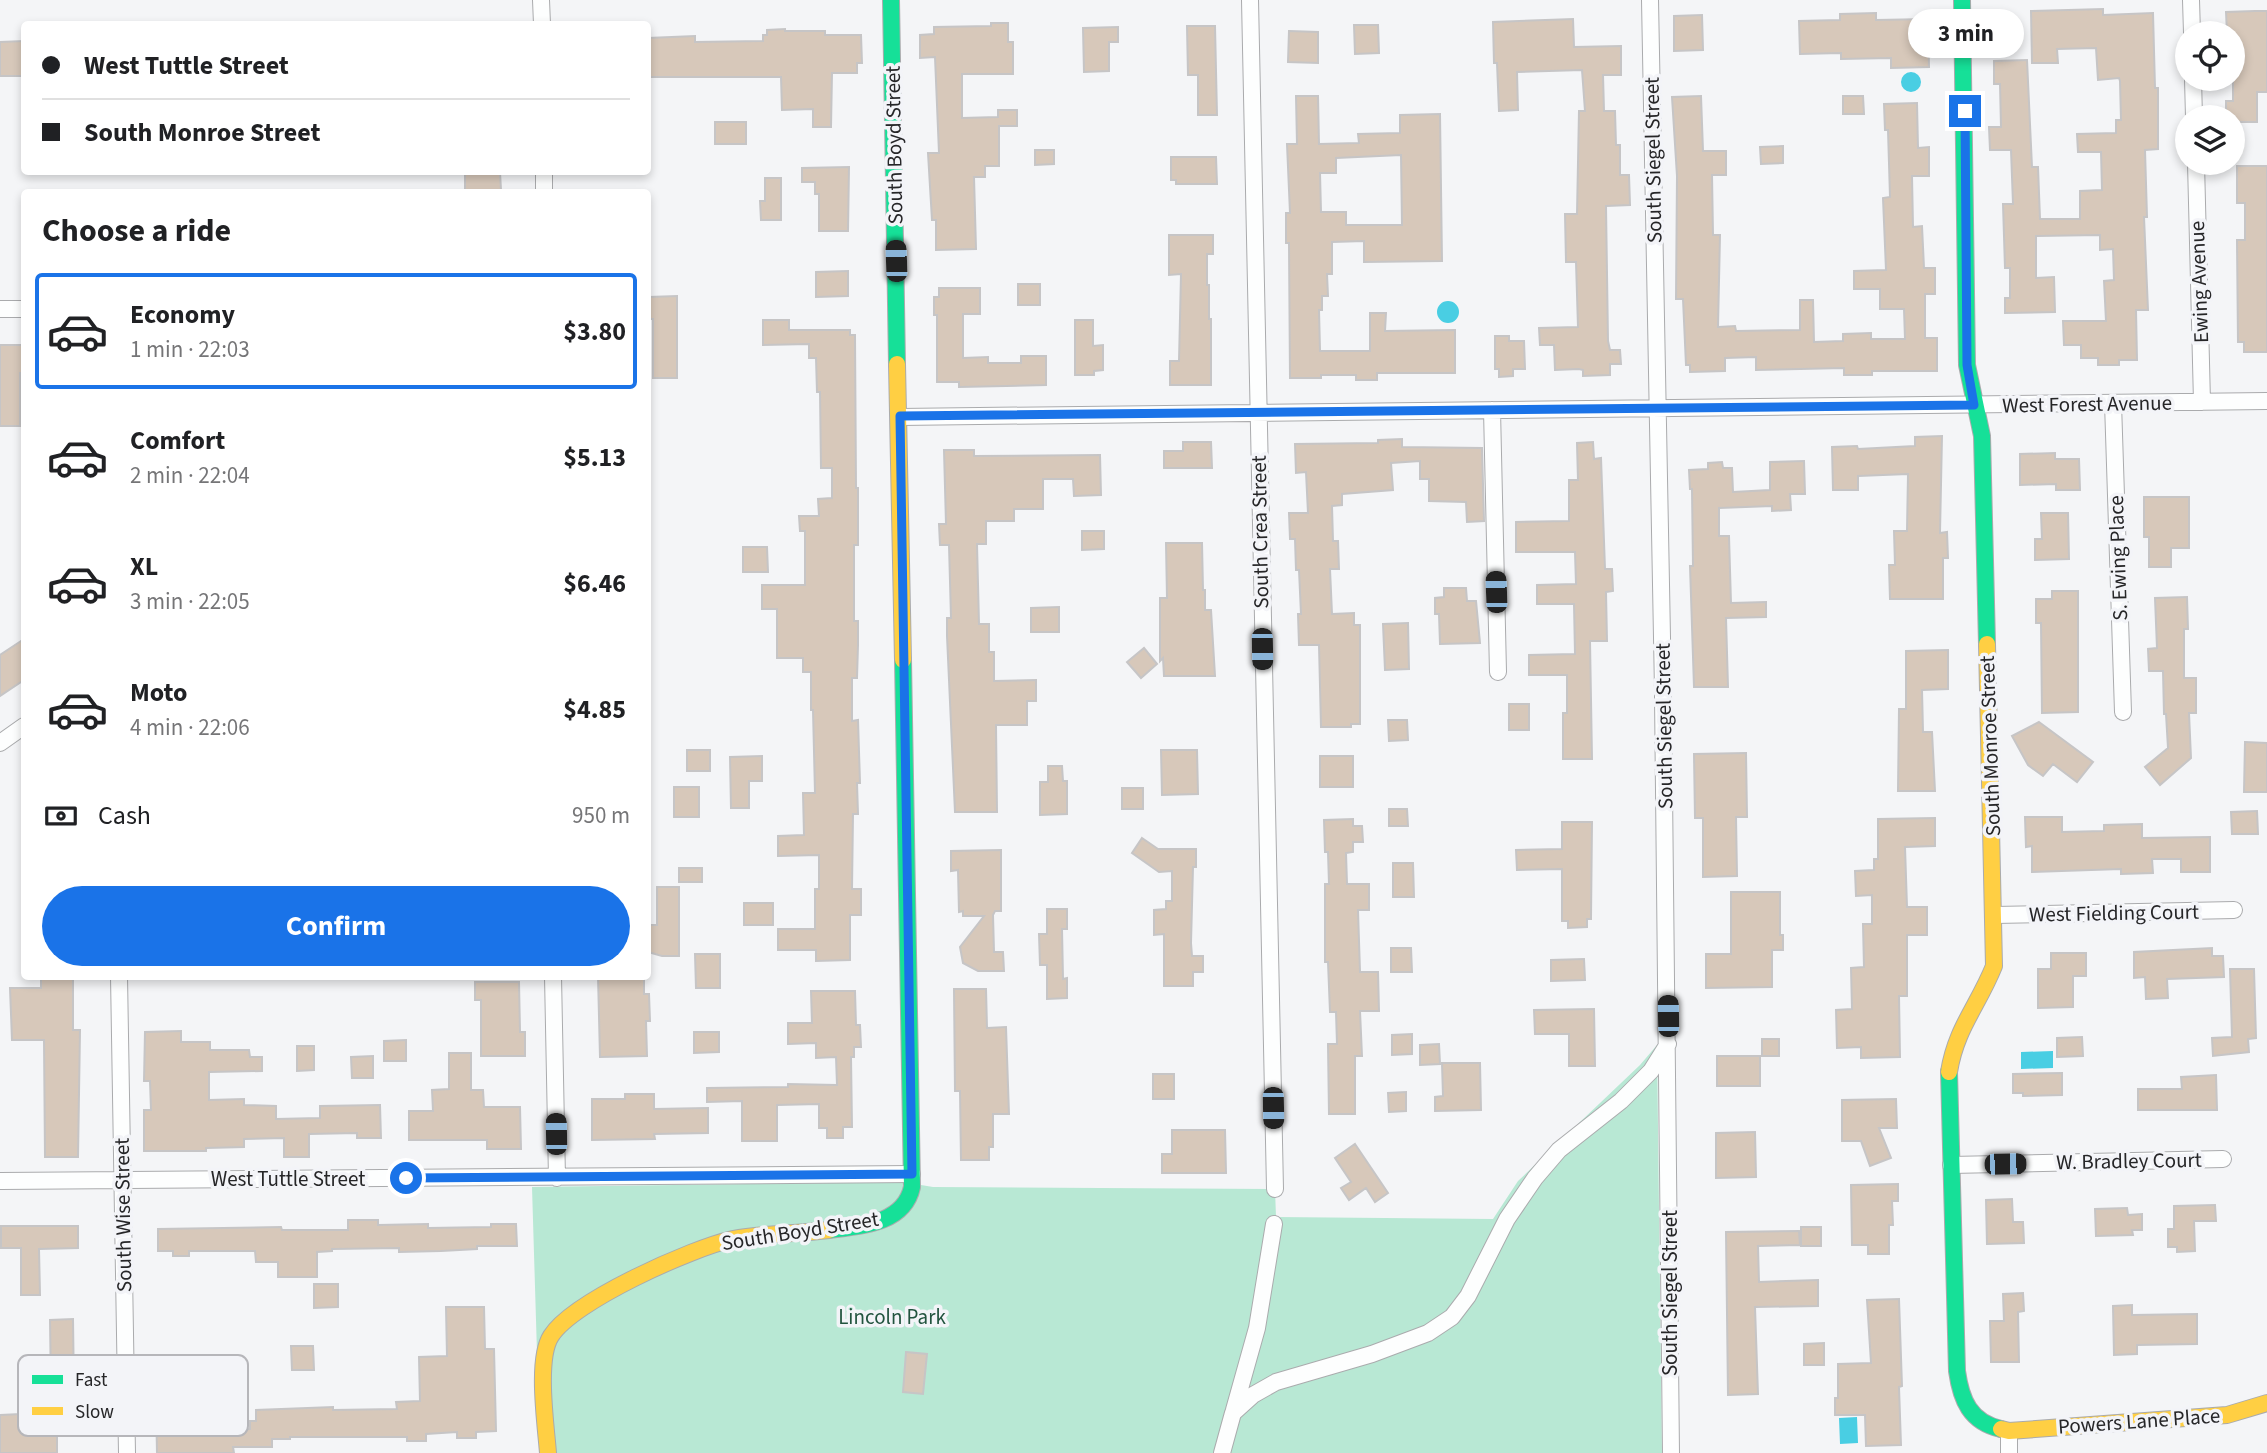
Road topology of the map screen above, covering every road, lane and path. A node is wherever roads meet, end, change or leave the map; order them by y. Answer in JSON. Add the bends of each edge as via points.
{"nodes":[{"id":1,"x":541,"y":0,"type":"edge"},
{"id":2,"x":891,"y":0,"type":"edge"},
{"id":3,"x":1250,"y":0,"type":"edge"},
{"id":4,"x":1650,"y":0,"type":"edge"},
{"id":5,"x":1962,"y":0,"type":"edge"},
{"id":6,"x":2191,"y":0,"type":"edge"},
{"id":7,"x":542,"y":21,"type":"edge"},
{"id":8,"x":2192,"y":21,"type":"edge"},
{"id":9,"x":2196,"y":175,"type":"edge"},
{"id":10,"x":0,"y":309,"type":"edge"},
{"id":11,"x":21,"y":309,"type":"edge"},
{"id":12,"x":2267,"y":401,"type":"edge"},
{"id":13,"x":2202,"y":402,"type":"junction"},
{"id":14,"x":2113,"y":403,"type":"junction"},
{"id":15,"x":1974,"y":405,"type":"junction"},
{"id":16,"x":1659,"y":408,"type":"junction"},
{"id":17,"x":1492,"y":410,"type":"junction"},
{"id":18,"x":1257,"y":414,"type":"junction"},
{"id":19,"x":900,"y":416,"type":"junction"},
{"id":20,"x":1498,"y":672,"type":"dead end"},
{"id":21,"x":2123,"y":712,"type":"dead end"},
{"id":22,"x":21,"y":728,"type":"edge"},
{"id":23,"x":0,"y":743,"type":"edge"},
{"id":24,"x":2234,"y":910,"type":"dead end"},
{"id":25,"x":1995,"y":915,"type":"junction"},
{"id":26,"x":118,"y":980,"type":"edge"},
{"id":27,"x":553,"y":980,"type":"edge"},
{"id":28,"x":1668,"y":1044,"type":"junction"},
{"id":29,"x":2222,"y":1159,"type":"dead end"},
{"id":30,"x":1951,"y":1165,"type":"junction"},
{"id":31,"x":912,"y":1174,"type":"junction"},
{"id":32,"x":557,"y":1178,"type":"junction"},
{"id":33,"x":123,"y":1180,"type":"junction"},
{"id":34,"x":0,"y":1181,"type":"edge"},
{"id":35,"x":1275,"y":1189,"type":"dead end"},
{"id":36,"x":1274,"y":1224,"type":"dead end"},
{"id":37,"x":126,"y":1355,"type":"edge"},
{"id":38,"x":2267,"y":1403,"type":"edge"},
{"id":39,"x":1233,"y":1413,"type":"junction"},
{"id":40,"x":2009,"y":1431,"type":"junction"},
{"id":41,"x":548,"y":1453,"type":"edge"},
{"id":42,"x":1222,"y":1453,"type":"edge"},
{"id":43,"x":1671,"y":1453,"type":"edge"},
{"id":44,"x":2009,"y":1453,"type":"edge"}],
"edges":[{"from":1,"to":7,"type":"street"},
{"from":2,"to":19,"type":"street","name":"South Boyd Street"},
{"from":3,"to":18,"type":"street","name":"South Crea Street"},
{"from":4,"to":16,"type":"street","name":"South Siegel Street"},
{"from":5,"to":15,"type":"street","name":"South Monroe Street","via":[[1967,365]]},
{"from":6,"to":8,"type":"street"},
{"from":9,"to":13,"type":"street","name":"Ewing Avenue"},
{"from":10,"to":11,"type":"street"},
{"from":12,"to":13,"type":"street","name":"West Forest Avenue"},
{"from":13,"to":14,"type":"street","name":"West Forest Avenue"},
{"from":14,"to":15,"type":"street","name":"West Forest Avenue"},
{"from":14,"to":21,"type":"street","name":"S. Ewing Place"},
{"from":15,"to":16,"type":"street","name":"West Forest Avenue"},
{"from":15,"to":25,"type":"street","name":"South Monroe Street","via":[[1982,436]]},
{"from":16,"to":17,"type":"street","name":"West Forest Avenue"},
{"from":16,"to":28,"type":"street","name":"South Siegel Street"},
{"from":17,"to":18,"type":"street","name":"West Forest Avenue"},
{"from":17,"to":20,"type":"street"},
{"from":18,"to":19,"type":"street","name":"West Forest Avenue"},
{"from":18,"to":35,"type":"street","name":"South Crea Street"},
{"from":19,"to":31,"type":"street","name":"South Boyd Street"},
{"from":22,"to":23,"type":"street"},
{"from":24,"to":25,"type":"street","name":"West Fielding Court"},
{"from":25,"to":30,"type":"street","name":"South Monroe Street","via":[[1994,966],[1953,1048],[1949,1073]]},
{"from":26,"to":33,"type":"street","name":"South Wise Street"},
{"from":27,"to":32,"type":"street"},
{"from":28,"to":39,"type":"street","via":[[1651,1071],[1559,1150],[1535,1178],[1452,1317],[1417,1338],[1276,1382]]},
{"from":28,"to":43,"type":"street","name":"South Siegel Street"},
{"from":29,"to":30,"type":"street","name":"W. Bradley Court"},
{"from":30,"to":40,"type":"street","name":"South Monroe Street","via":[[1958,1388],[1967,1410],[1978,1421]]},
{"from":31,"to":32,"type":"street","name":"West Tuttle Street"},
{"from":31,"to":41,"type":"street","name":"South Boyd Street","via":[[908,1203],[895,1214],[868,1224],[730,1239],[688,1254],[562,1321],[549,1339],[544,1369]]},
{"from":32,"to":33,"type":"street","name":"West Tuttle Street"},
{"from":33,"to":34,"type":"street","name":"West Tuttle Street"},
{"from":33,"to":37,"type":"street","name":"South Wise Street"},
{"from":36,"to":39,"type":"street","via":[[1257,1328]]},
{"from":38,"to":40,"type":"street","name":"Powers Lane Place","via":[[2227,1415]]},
{"from":39,"to":42,"type":"street"},
{"from":40,"to":44,"type":"street"}]}
